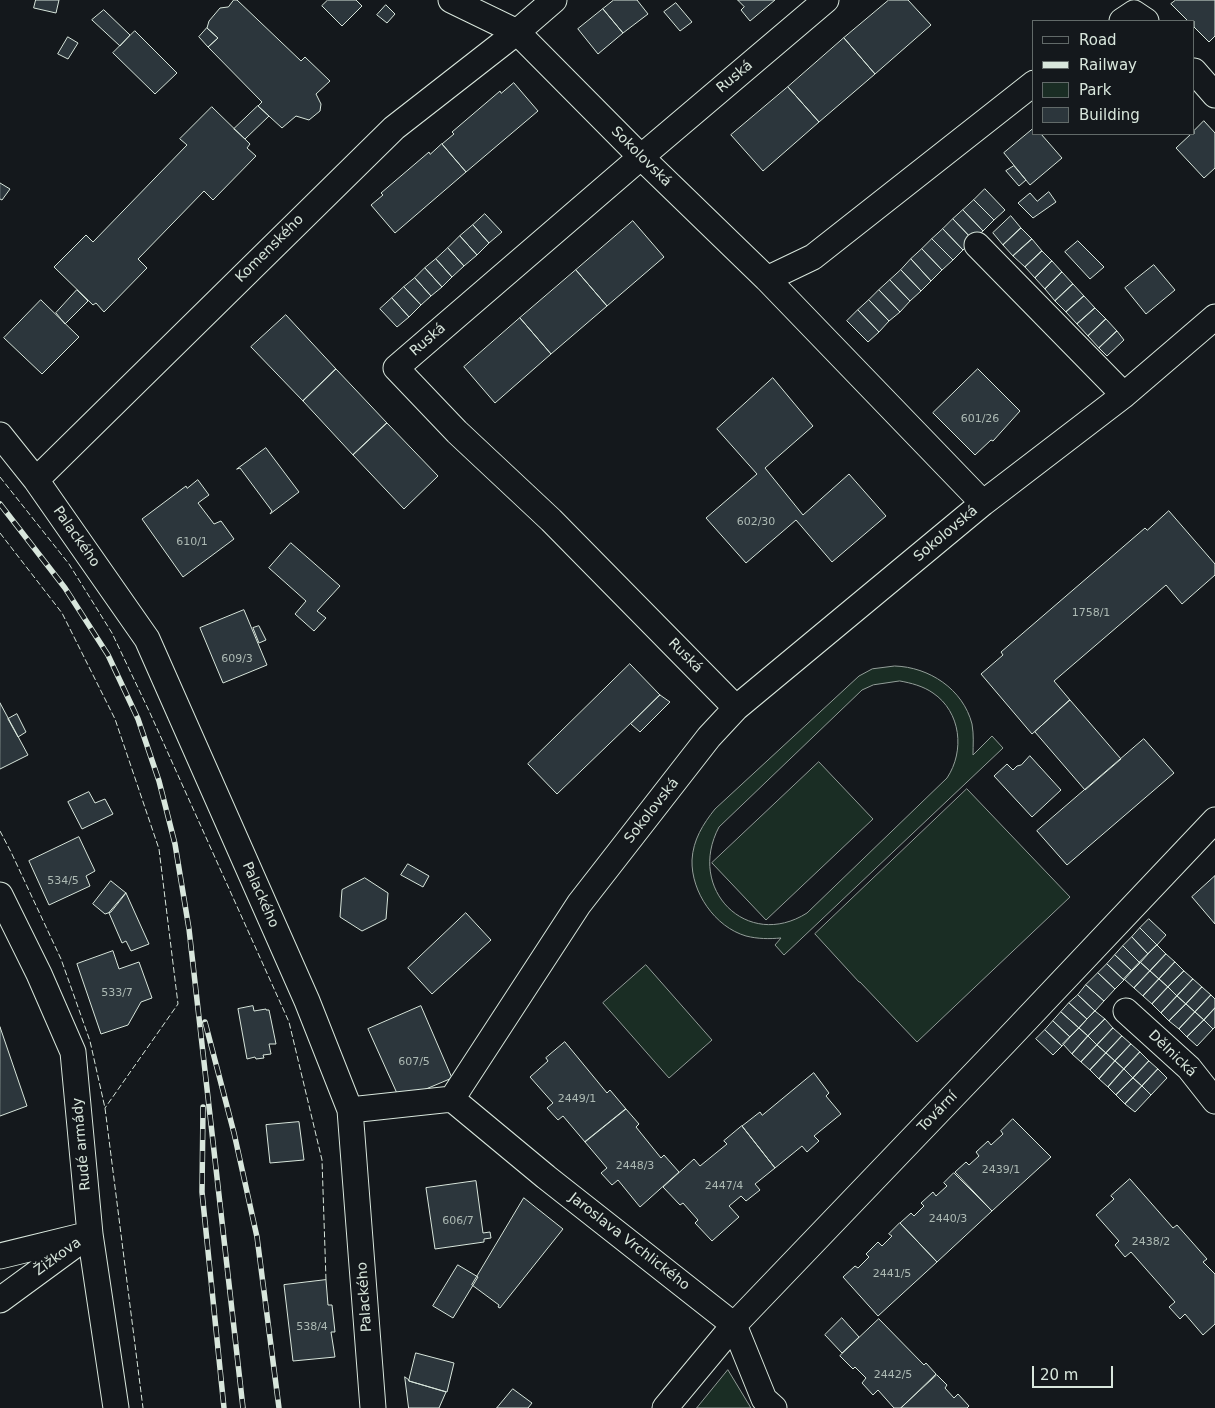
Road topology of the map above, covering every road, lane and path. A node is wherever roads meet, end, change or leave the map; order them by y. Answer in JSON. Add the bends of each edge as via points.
{"nodes":[{"id":1,"x":451,"y":0,"type":"edge"},
{"id":2,"x":554,"y":0,"type":"edge"},
{"id":3,"x":826,"y":0,"type":"edge"},
{"id":4,"x":1124,"y":20,"type":"edge"},
{"id":5,"x":1144,"y":20,"type":"edge"},
{"id":6,"x":517,"y":32,"type":"junction"},
{"id":7,"x":1195,"y":72,"type":"edge"},
{"id":8,"x":1032,"y":84,"type":"edge"},
{"id":9,"x":1215,"y":95,"type":"edge"},
{"id":10,"x":641,"y":157,"type":"junction"},
{"id":11,"x":977,"y":245,"type":"dead end"},
{"id":12,"x":767,"y":279,"type":"junction"},
{"id":13,"x":1215,"y":317,"type":"edge"},
{"id":14,"x":1124,"y":395,"type":"junction"},
{"id":15,"x":0,"y":435,"type":"edge"},
{"id":16,"x":36,"y":480,"type":"junction"},
{"id":17,"x":983,"y":503,"type":"junction"},
{"id":18,"x":736,"y":708,"type":"junction"},
{"id":19,"x":1215,"y":820,"type":"edge"},
{"id":20,"x":0,"y":894,"type":"edge"},
{"id":21,"x":1126,"y":1011,"type":"dead end"},
{"id":22,"x":452,"y":1099,"type":"junction"},
{"id":23,"x":1215,"y":1101,"type":"edge"},
{"id":24,"x":350,"y":1110,"type":"junction"},
{"id":25,"x":90,"y":1234,"type":"junction"},
{"id":26,"x":0,"y":1256,"type":"edge"},
{"id":27,"x":0,"y":1300,"type":"edge"},
{"id":28,"x":734,"y":1325,"type":"junction"},
{"id":29,"x":116,"y":1408,"type":"edge"},
{"id":30,"x":373,"y":1408,"type":"edge"},
{"id":31,"x":665,"y":1408,"type":"edge"},
{"id":32,"x":774,"y":1408,"type":"edge"}],
"edges":[{"from":1,"to":6,"type":"street"},
{"from":2,"to":6,"type":"street","name":"Komenského"},
{"from":3,"to":10,"type":"street","name":"Ruská"},
{"from":4,"to":5,"type":"street","via":[[1134,13]]},
{"from":6,"to":10,"type":"street","name":"Sokolovská"},
{"from":6,"to":16,"type":"street","name":"Komenského","via":[[394,128]]},
{"from":7,"to":9,"type":"street"},
{"from":8,"to":12,"type":"street","via":[[813,257]]},
{"from":10,"to":12,"type":"street","name":"Sokolovská"},
{"from":10,"to":18,"type":"street","name":"Ruská","via":[[396,368],[456,432],[551,520]]},
{"from":11,"to":14,"type":"street"},
{"from":12,"to":17,"type":"street","name":"Sokolovská"},
{"from":13,"to":14,"type":"street","name":"Sokolovská"},
{"from":14,"to":17,"type":"street","name":"Sokolovská"},
{"from":15,"to":16,"type":"street","name":"Palackého"},
{"from":16,"to":24,"type":"street","name":"Palackého","via":[[147,639],[307,1001]]},
{"from":17,"to":18,"type":"street","name":"Sokolovská"},
{"from":18,"to":22,"type":"street","name":"Sokolovská","via":[[709,737],[579,904]]},
{"from":19,"to":28,"type":"street","name":"Tovární"},
{"from":20,"to":25,"type":"street","name":"Rudé armády","via":[[73,1052]]},
{"from":21,"to":23,"type":"street","name":"Dělnická","via":[[1189,1068]]},
{"from":22,"to":24,"type":"street"},
{"from":22,"to":28,"type":"street","name":"Jaroslava Vrchlického"},
{"from":24,"to":30,"type":"street","name":"Palackého"},
{"from":25,"to":26,"type":"street","name":"Žižkova"},
{"from":25,"to":27,"type":"street","name":"Žižkova"},
{"from":25,"to":29,"type":"street","name":"Rudé armády"},
{"from":28,"to":31,"type":"street","name":"Tovární"},
{"from":28,"to":32,"type":"street","name":"Jaroslava Vrchlického","via":[[764,1399]]}]}
